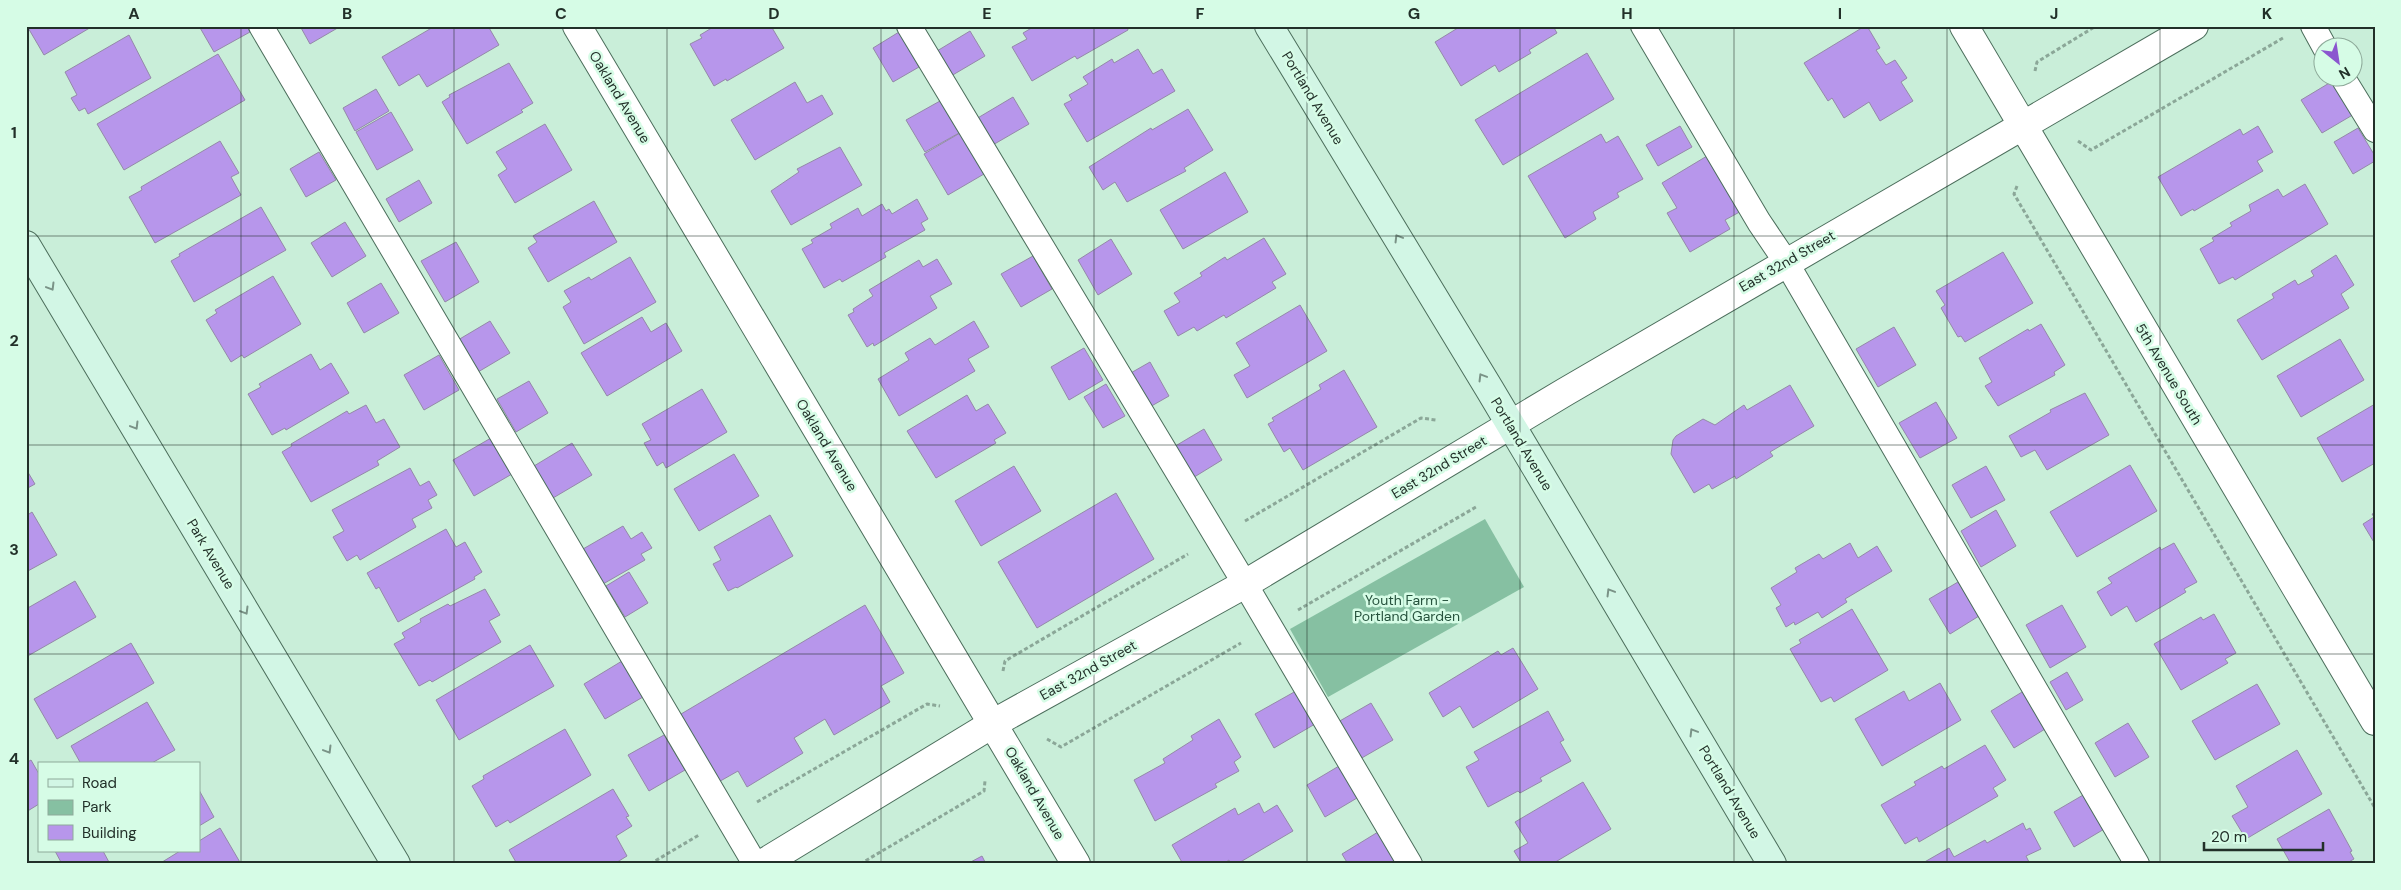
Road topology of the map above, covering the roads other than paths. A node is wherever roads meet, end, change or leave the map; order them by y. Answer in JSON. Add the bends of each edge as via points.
{"nodes":[{"id":1,"x":261,"y":26,"type":"edge"},
{"id":2,"x":577,"y":26,"type":"edge"},
{"id":3,"x":908,"y":26,"type":"edge"},
{"id":4,"x":1269,"y":26,"type":"edge"},
{"id":5,"x":1643,"y":26,"type":"edge"},
{"id":6,"x":1964,"y":26,"type":"edge"},
{"id":7,"x":2194,"y":26,"type":"edge"},
{"id":8,"x":2313,"y":26,"type":"edge"},
{"id":9,"x":2320,"y":38,"type":"edge"},
{"id":10,"x":2349,"y":88,"type":"edge"},
{"id":11,"x":2023,"y":126,"type":"junction"},
{"id":12,"x":2375,"y":130,"type":"edge"},
{"id":13,"x":26,"y":245,"type":"edge"},
{"id":14,"x":1786,"y":262,"type":"junction"},
{"id":15,"x":1510,"y":424,"type":"junction"},
{"id":16,"x":1246,"y":584,"type":"junction"},
{"id":17,"x":2375,"y":721,"type":"edge"},
{"id":18,"x":994,"y":723,"type":"junction"},
{"id":19,"x":396,"y":864,"type":"edge"},
{"id":20,"x":755,"y":864,"type":"edge"},
{"id":21,"x":762,"y":864,"type":"edge"},
{"id":22,"x":1076,"y":864,"type":"edge"},
{"id":23,"x":1410,"y":864,"type":"edge"},
{"id":24,"x":1772,"y":864,"type":"edge"},
{"id":25,"x":2136,"y":864,"type":"edge"}],
"edges":[{"from":1,"to":20,"type":"lane"},
{"from":2,"to":18,"type":"street","name":"Oakland Avenue"},
{"from":3,"to":16,"type":"lane"},
{"from":15,"to":4,"type":"street","name":"Portland Avenue","one_way":true},
{"from":5,"to":14,"type":"lane"},
{"from":6,"to":11,"type":"street","name":"5th Avenue South"},
{"from":7,"to":11,"type":"street","name":"East 32nd Street"},
{"from":8,"to":9,"type":"lane"},
{"from":10,"to":12,"type":"lane"},
{"from":11,"to":14,"type":"street","name":"East 32nd Street"},
{"from":11,"to":17,"type":"street","name":"5th Avenue South"},
{"from":13,"to":19,"type":"street","name":"Park Avenue","one_way":true},
{"from":14,"to":15,"type":"street","name":"East 32nd Street"},
{"from":14,"to":25,"type":"lane"},
{"from":15,"to":16,"type":"street","name":"East 32nd Street"},
{"from":24,"to":15,"type":"street","name":"Portland Avenue","one_way":true},
{"from":16,"to":18,"type":"street","name":"East 32nd Street"},
{"from":16,"to":23,"type":"lane"},
{"from":18,"to":21,"type":"street","name":"East 32nd Street"},
{"from":18,"to":22,"type":"street","name":"Oakland Avenue"}]}
